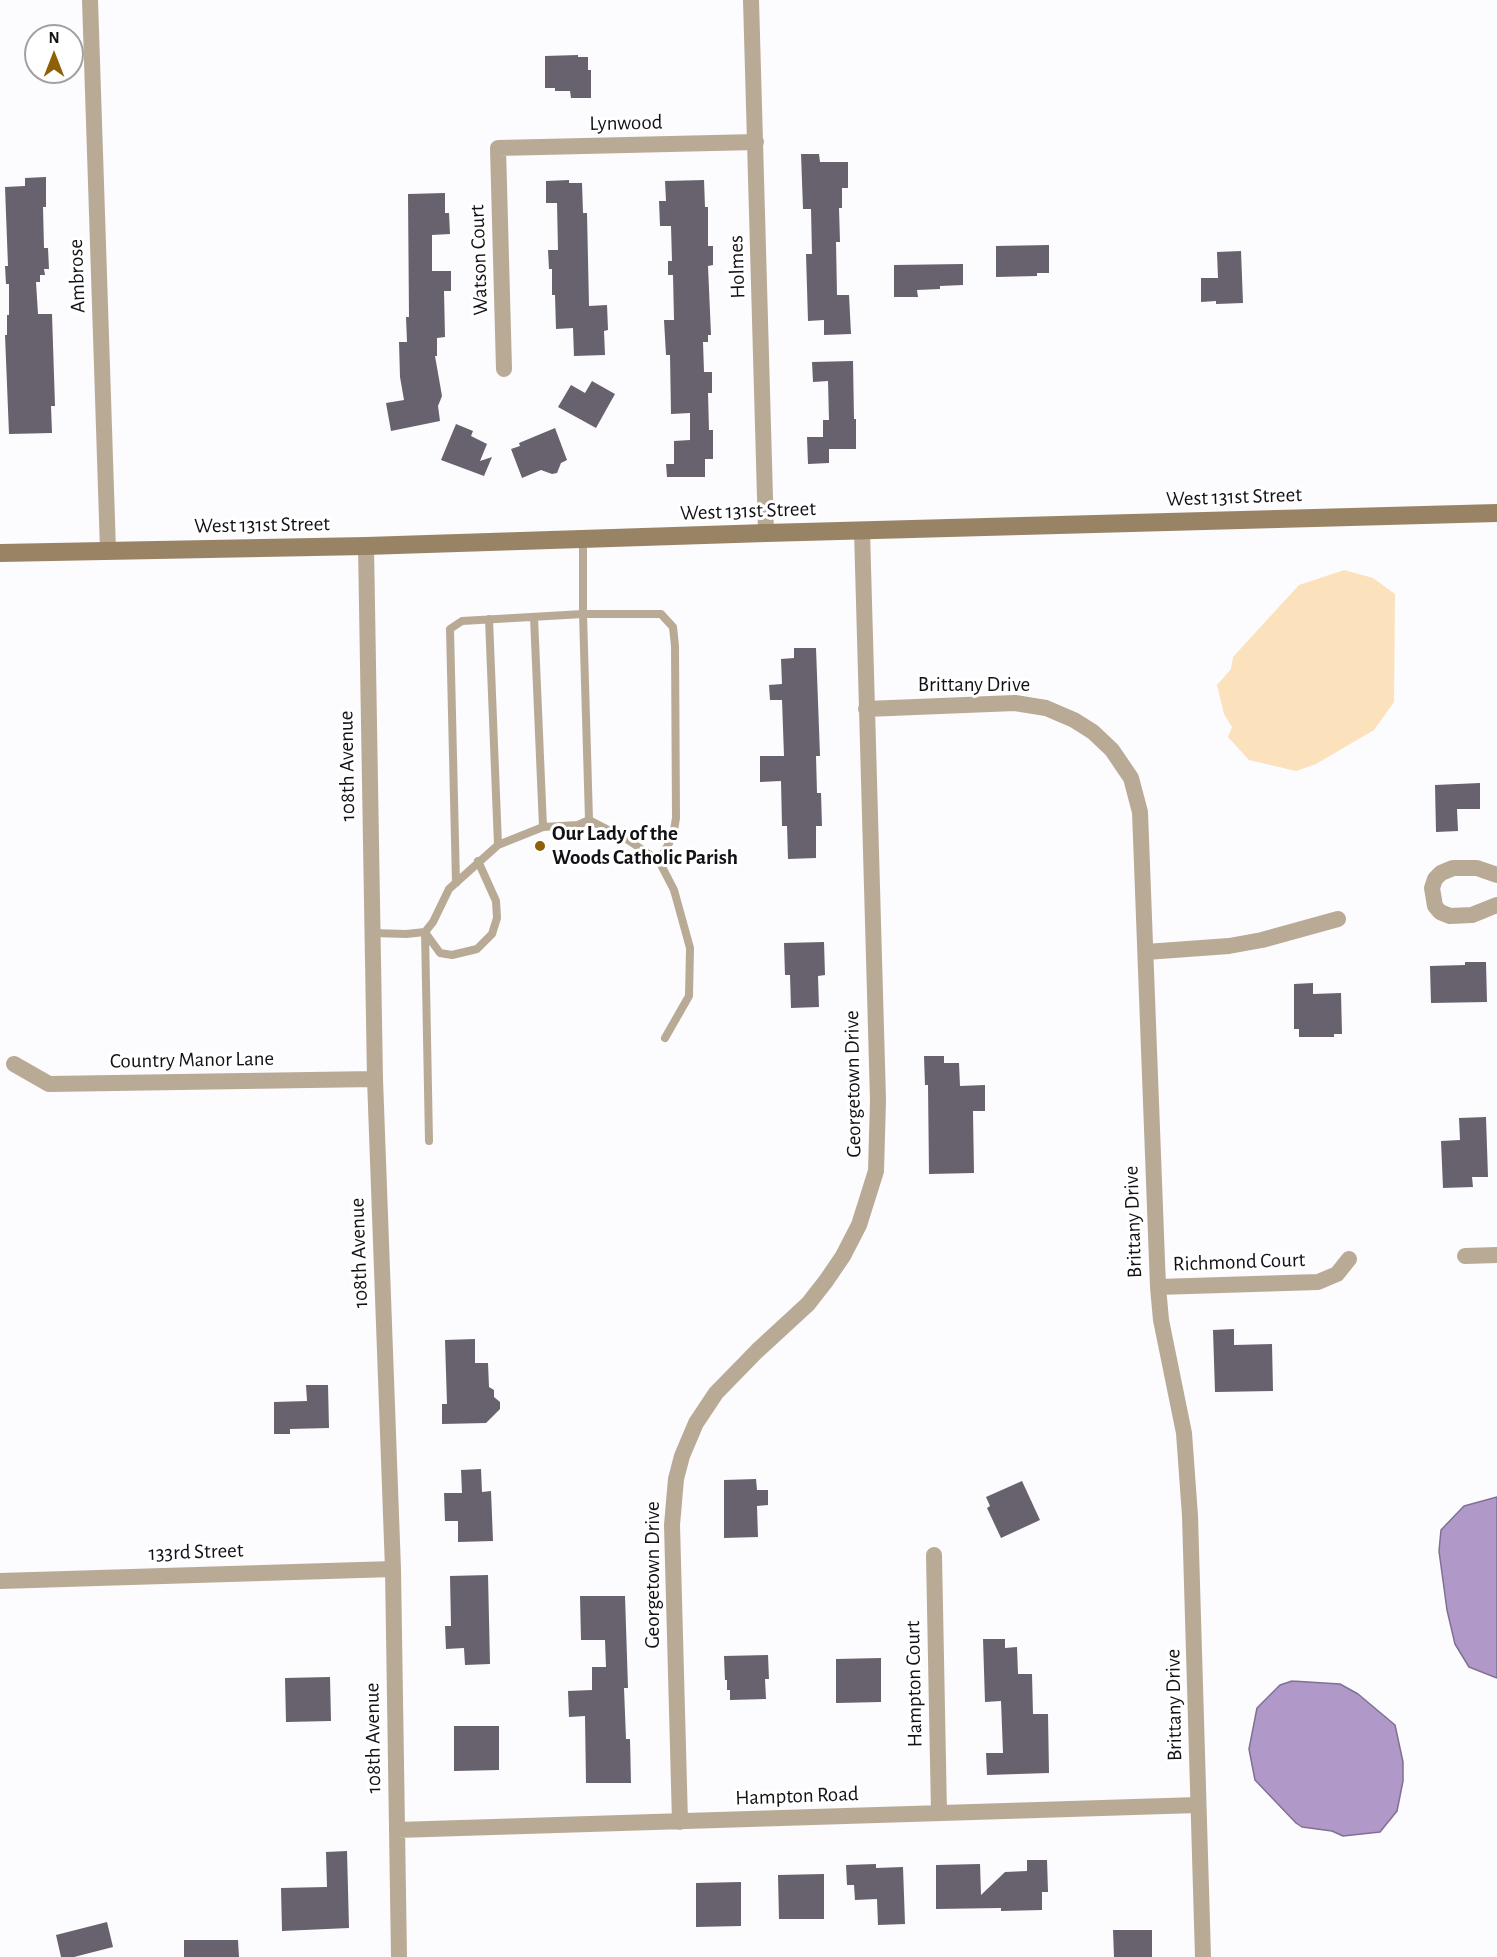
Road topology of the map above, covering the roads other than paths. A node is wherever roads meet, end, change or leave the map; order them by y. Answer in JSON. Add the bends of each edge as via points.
{"nodes":[{"id":1,"x":90,"y":0,"type":"edge"},
{"id":2,"x":751,"y":0,"type":"edge"},
{"id":3,"x":756,"y":142,"type":"junction"},
{"id":4,"x":498,"y":148,"type":"joint"},
{"id":5,"x":504,"y":369,"type":"dead end"},
{"id":6,"x":1497,"y":513,"type":"edge"},
{"id":7,"x":862,"y":531,"type":"junction"},
{"id":8,"x":766,"y":533,"type":"junction"},
{"id":9,"x":583,"y":539,"type":"junction"},
{"id":10,"x":366,"y":546,"type":"junction"},
{"id":11,"x":108,"y":550,"type":"junction"},
{"id":12,"x":0,"y":553,"type":"edge"},
{"id":13,"x":583,"y":614,"type":"junction"},
{"id":14,"x":534,"y":617,"type":"junction"},
{"id":15,"x":489,"y":619,"type":"junction"},
{"id":16,"x":866,"y":709,"type":"junction"},
{"id":17,"x":589,"y":819,"type":"junction"},
{"id":18,"x":543,"y":827,"type":"junction"},
{"id":19,"x":498,"y":845,"type":"junction"},
{"id":20,"x":478,"y":861,"type":"junction"},
{"id":21,"x":658,"y":861,"type":"junction"},
{"id":22,"x":1497,"y":875,"type":"edge"},
{"id":23,"x":456,"y":883,"type":"junction"},
{"id":24,"x":1497,"y":905,"type":"edge"},
{"id":25,"x":1338,"y":919,"type":"dead end"},
{"id":26,"x":425,"y":932,"type":"junction"},
{"id":27,"x":373,"y":933,"type":"junction"},
{"id":28,"x":1146,"y":952,"type":"junction"},
{"id":29,"x":665,"y":1038,"type":"dead end"},
{"id":30,"x":14,"y":1064,"type":"dead end"},
{"id":31,"x":375,"y":1079,"type":"junction"},
{"id":32,"x":429,"y":1141,"type":"dead end"},
{"id":33,"x":1497,"y":1255,"type":"edge"},
{"id":34,"x":1465,"y":1256,"type":"dead end"},
{"id":35,"x":1349,"y":1259,"type":"dead end"},
{"id":36,"x":1158,"y":1287,"type":"junction"},
{"id":37,"x":934,"y":1555,"type":"dead end"},
{"id":38,"x":393,"y":1569,"type":"junction"},
{"id":39,"x":0,"y":1581,"type":"edge"},
{"id":40,"x":1198,"y":1805,"type":"junction"},
{"id":41,"x":939,"y":1813,"type":"junction"},
{"id":42,"x":680,"y":1822,"type":"junction"},
{"id":43,"x":397,"y":1830,"type":"junction"},
{"id":44,"x":399,"y":1957,"type":"edge"},
{"id":45,"x":1203,"y":1957,"type":"edge"}],
"edges":[{"from":1,"to":11,"type":"street","name":"Ambrose"},
{"from":2,"to":3,"type":"street","name":"Holmes"},
{"from":3,"to":4,"type":"street","name":"Lynwood"},
{"from":3,"to":8,"type":"street","name":"Holmes"},
{"from":4,"to":5,"type":"street","name":"Watson Court"},
{"from":6,"to":7,"type":"street","name":"West 131st Street"},
{"from":7,"to":8,"type":"street","name":"West 131st Street"},
{"from":7,"to":16,"type":"street","name":"Georgetown Drive"},
{"from":8,"to":9,"type":"street","name":"West 131st Street"},
{"from":9,"to":10,"type":"street","name":"West 131st Street"},
{"from":9,"to":13,"type":"lane"},
{"from":10,"to":11,"type":"street","name":"West 131st Street"},
{"from":10,"to":27,"type":"street","name":"108th Avenue"},
{"from":11,"to":12,"type":"street","name":"West 131st Street"},
{"from":13,"to":14,"type":"lane"},
{"from":13,"to":17,"type":"lane"},
{"from":13,"to":21,"type":"lane","via":[[661,614],[673,627],[676,818],[673,836]]},
{"from":14,"to":15,"type":"lane"},
{"from":14,"to":18,"type":"lane"},
{"from":15,"to":19,"type":"lane"},
{"from":15,"to":23,"type":"lane","via":[[462,621],[450,629]]},
{"from":16,"to":28,"type":"street","name":"Brittany Drive","via":[[1015,703],[1046,708],[1093,732],[1112,750],[1131,778],[1140,812]]},
{"from":16,"to":42,"type":"street","name":"Georgetown Drive","via":[[878,1100],[876,1171],[859,1226],[826,1281],[808,1304],[717,1393],[696,1423],[682,1456],[672,1525]]},
{"from":17,"to":18,"type":"lane","via":[[578,825]]},
{"from":17,"to":21,"type":"lane"},
{"from":18,"to":19,"type":"lane"},
{"from":19,"to":20,"type":"lane"},
{"from":20,"to":23,"type":"lane"},
{"from":20,"to":26,"type":"lane","via":[[496,901],[497,918],[492,934],[477,949],[452,955],[440,953]]},
{"from":21,"to":29,"type":"lane","via":[[674,890],[690,948],[688,996]]},
{"from":22,"to":24,"type":"street","via":[[1477,868],[1453,868],[1441,873],[1432,888],[1435,906],[1450,916],[1473,915]]},
{"from":23,"to":26,"type":"lane"},
{"from":25,"to":28,"type":"street","via":[[1229,946]]},
{"from":26,"to":27,"type":"lane"},
{"from":26,"to":32,"type":"lane"},
{"from":27,"to":31,"type":"street","name":"108th Avenue"},
{"from":28,"to":36,"type":"street","name":"Brittany Drive"},
{"from":30,"to":31,"type":"street","name":"Country Manor Lane","via":[[49,1084]]},
{"from":31,"to":38,"type":"street","name":"108th Avenue"},
{"from":33,"to":34,"type":"street"},
{"from":35,"to":36,"type":"street","name":"Richmond Court","via":[[1336,1274],[1318,1282]]},
{"from":36,"to":40,"type":"street","name":"Brittany Drive","via":[[1188,1477]]},
{"from":37,"to":41,"type":"street","name":"Hampton Court"},
{"from":38,"to":39,"type":"street","name":"133rd Street"},
{"from":38,"to":43,"type":"street","name":"108th Avenue"},
{"from":40,"to":41,"type":"street","name":"Hampton Road"},
{"from":40,"to":45,"type":"street","name":"Brittany Drive"},
{"from":41,"to":42,"type":"street","name":"Hampton Road"},
{"from":42,"to":43,"type":"street","name":"Hampton Road"},
{"from":43,"to":44,"type":"street","name":"108th Avenue"}]}
